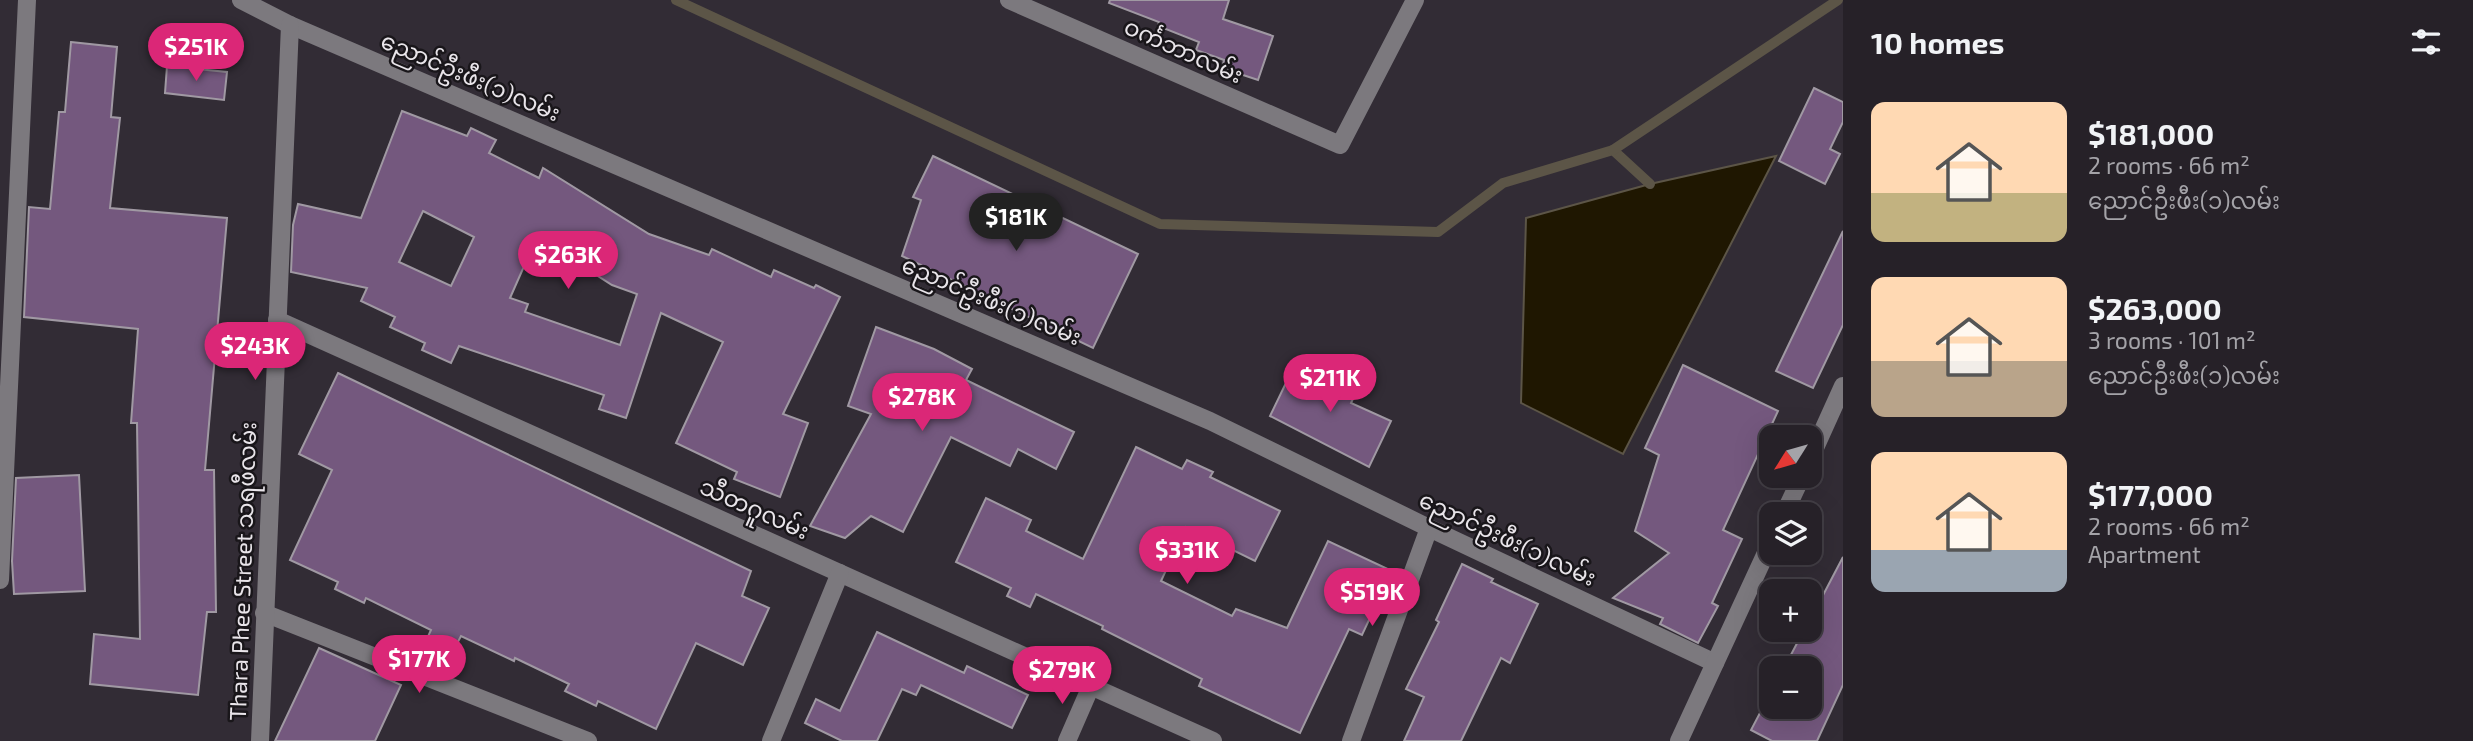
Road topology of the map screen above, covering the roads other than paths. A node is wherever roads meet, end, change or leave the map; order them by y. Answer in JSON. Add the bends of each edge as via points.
{"nodes":[{"id":1,"x":27,"y":0,"type":"edge"},
{"id":2,"x":241,"y":0,"type":"edge"},
{"id":3,"x":1009,"y":0,"type":"edge"},
{"id":4,"x":1415,"y":0,"type":"edge"},
{"id":5,"x":290,"y":25,"type":"junction"},
{"id":6,"x":277,"y":320,"type":"junction"},
{"id":7,"x":1842,"y":392,"type":"edge"},
{"id":8,"x":1822,"y":434,"type":"edge"},
{"id":9,"x":1429,"y":528,"type":"junction"},
{"id":10,"x":1760,"y":565,"type":"edge"},
{"id":11,"x":840,"y":573,"type":"junction"},
{"id":12,"x":0,"y":580,"type":"edge"},
{"id":13,"x":264,"y":613,"type":"junction"},
{"id":14,"x":1715,"y":663,"type":"junction"},
{"id":15,"x":1091,"y":686,"type":"junction"},
{"id":16,"x":260,"y":741,"type":"edge"},
{"id":17,"x":588,"y":741,"type":"edge"},
{"id":18,"x":771,"y":741,"type":"edge"},
{"id":19,"x":1067,"y":741,"type":"edge"},
{"id":20,"x":1213,"y":741,"type":"edge"},
{"id":21,"x":1351,"y":741,"type":"edge"},
{"id":22,"x":1679,"y":741,"type":"edge"}],
"edges":[{"from":1,"to":12,"type":"street"},
{"from":2,"to":5,"type":"street","name":"ညောင်ဦးဖီး(၁)လမ်း"},
{"from":3,"to":4,"type":"street","name":"ဝင်္ကဘာလမ်း","via":[[1340,145]]},
{"from":5,"to":6,"type":"street","name":"Thara Phee Street သရဖီလမ်း"},
{"from":5,"to":9,"type":"street","name":"ညောင်ဦးဖီး(၁)လမ်း","via":[[1210,421]]},
{"from":6,"to":11,"type":"street","name":"သီတဂူလမ်း"},
{"from":6,"to":13,"type":"street","name":"Thara Phee Street သရဖီလမ်း"},
{"from":7,"to":8,"type":"street"},
{"from":9,"to":14,"type":"street","name":"ညောင်ဦးဖီး(၁)လမ်း"},
{"from":9,"to":21,"type":"street"},
{"from":10,"to":14,"type":"street"},
{"from":11,"to":15,"type":"street","name":"သီတဂူလမ်း"},
{"from":11,"to":18,"type":"street"},
{"from":13,"to":16,"type":"street","name":"Thara Phee Street သရဖီလမ်း"},
{"from":13,"to":17,"type":"street"},
{"from":14,"to":22,"type":"street"},
{"from":15,"to":19,"type":"street"},
{"from":15,"to":20,"type":"street","name":"သီတဂူလမ်း"}]}
